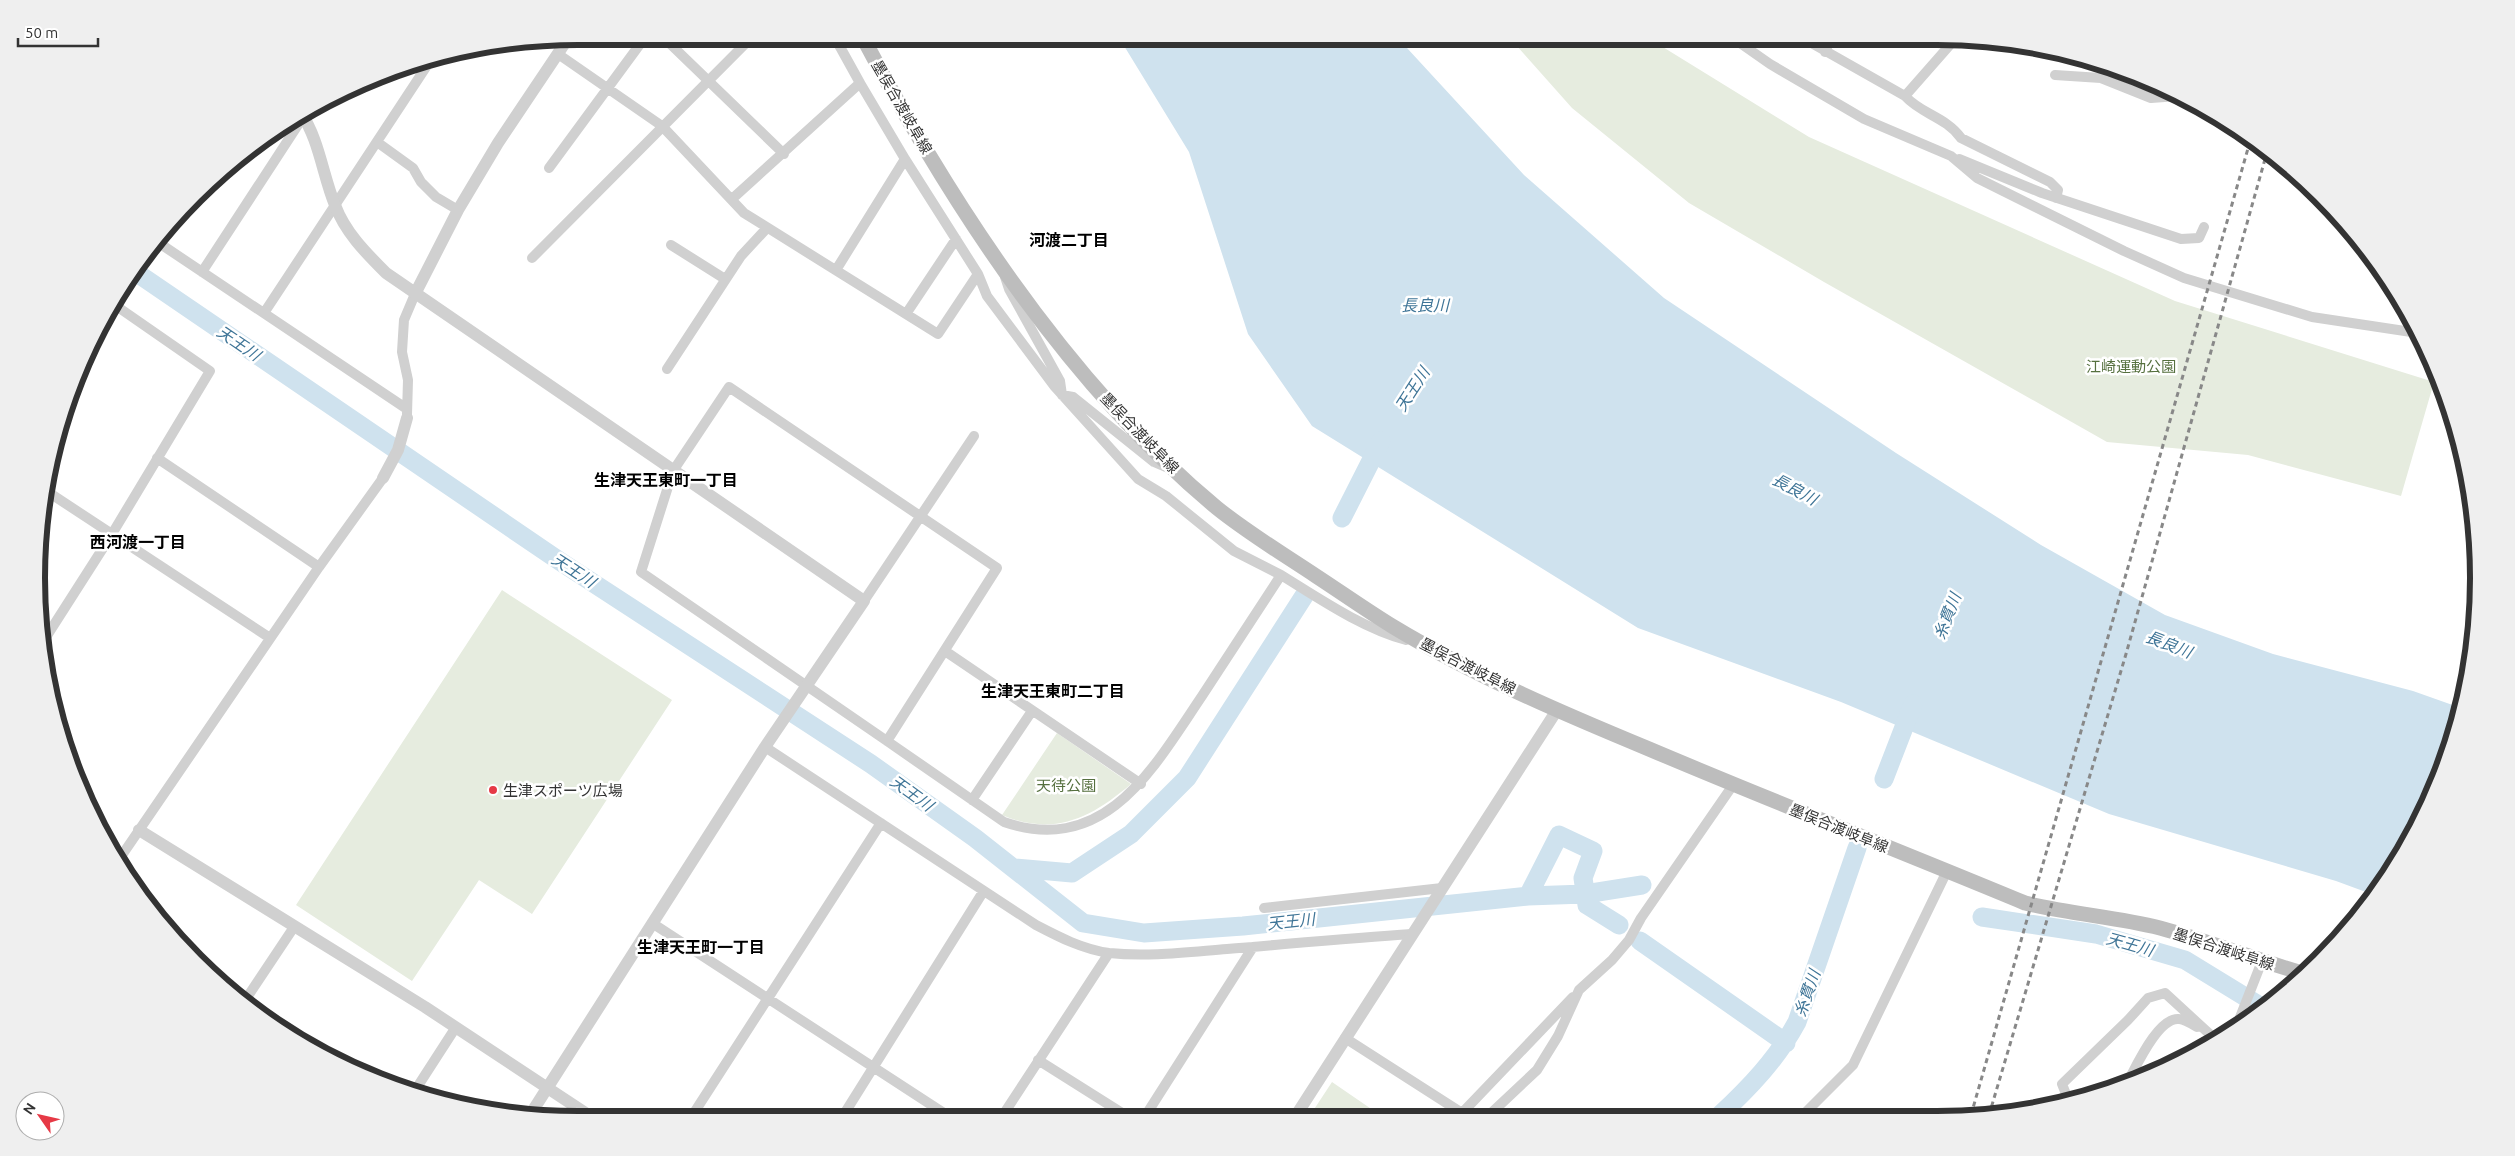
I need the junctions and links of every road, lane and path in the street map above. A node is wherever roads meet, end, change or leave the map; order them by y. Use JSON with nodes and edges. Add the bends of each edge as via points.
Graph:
{"nodes":[{"id":1,"x":564,"y":45,"type":"edge"},
{"id":2,"x":639,"y":45,"type":"edge"},
{"id":3,"x":671,"y":45,"type":"edge"},
{"id":4,"x":744,"y":45,"type":"edge"},
{"id":5,"x":839,"y":45,"type":"edge"},
{"id":6,"x":867,"y":45,"type":"edge"},
{"id":7,"x":1743,"y":45,"type":"edge"},
{"id":8,"x":1814,"y":45,"type":"edge"},
{"id":9,"x":1828,"y":45,"type":"edge"},
{"id":10,"x":1950,"y":45,"type":"edge"},
{"id":11,"x":1825,"y":52,"type":"junction"},
{"id":12,"x":558,"y":54,"type":"junction"},
{"id":13,"x":426,"y":67,"type":"edge"},
{"id":14,"x":2103,"y":71,"type":"edge"},
{"id":15,"x":2055,"y":74,"type":"dead end"},
{"id":16,"x":2101,"y":78,"type":"junction"},
{"id":17,"x":708,"y":81,"type":"junction"},
{"id":18,"x":860,"y":83,"type":"junction"},
{"id":19,"x":608,"y":88,"type":"junction"},
{"id":20,"x":1905,"y":96,"type":"junction"},
{"id":21,"x":2166,"y":97,"type":"edge"},
{"id":22,"x":306,"y":119,"type":"edge"},
{"id":23,"x":296,"y":126,"type":"edge"},
{"id":24,"x":662,"y":126,"type":"junction"},
{"id":25,"x":377,"y":142,"type":"junction"},
{"id":26,"x":784,"y":154,"type":"junction"},
{"id":27,"x":1951,"y":156,"type":"junction"},
{"id":28,"x":905,"y":159,"type":"junction"},
{"id":29,"x":549,"y":168,"type":"dead end"},
{"id":30,"x":732,"y":198,"type":"junction"},
{"id":31,"x":2056,"y":198,"type":"junction"},
{"id":32,"x":335,"y":205,"type":"junction"},
{"id":33,"x":458,"y":210,"type":"junction"},
{"id":34,"x":2204,"y":226,"type":"dead end"},
{"id":35,"x":766,"y":228,"type":"junction"},
{"id":36,"x":956,"y":239,"type":"junction"},
{"id":37,"x":162,"y":245,"type":"edge"},
{"id":38,"x":671,"y":245,"type":"dead end"},
{"id":39,"x":532,"y":258,"type":"dead end"},
{"id":40,"x":1002,"y":266,"type":"junction"},
{"id":41,"x":836,"y":270,"type":"junction"},
{"id":42,"x":202,"y":272,"type":"junction"},
{"id":43,"x":978,"y":274,"type":"junction"},
{"id":44,"x":725,"y":279,"type":"junction"},
{"id":45,"x":415,"y":294,"type":"junction"},
{"id":46,"x":118,"y":307,"type":"edge"},
{"id":47,"x":264,"y":312,"type":"junction"},
{"id":48,"x":906,"y":314,"type":"junction"},
{"id":49,"x":2410,"y":333,"type":"edge"},
{"id":50,"x":667,"y":369,"type":"dead end"},
{"id":51,"x":1062,"y":395,"type":"junction"},
{"id":52,"x":407,"y":413,"type":"junction"},
{"id":53,"x":974,"y":436,"type":"dead end"},
{"id":54,"x":157,"y":458,"type":"junction"},
{"id":55,"x":673,"y":471,"type":"junction"},
{"id":56,"x":1177,"y":472,"type":"junction"},
{"id":57,"x":383,"y":478,"type":"joint"},
{"id":58,"x":52,"y":495,"type":"edge"},
{"id":59,"x":921,"y":517,"type":"junction"},
{"id":60,"x":112,"y":534,"type":"junction"},
{"id":61,"x":319,"y":567,"type":"junction"},
{"id":62,"x":1281,"y":575,"type":"junction"},
{"id":63,"x":864,"y":600,"type":"junction"},
{"id":64,"x":48,"y":634,"type":"edge"},
{"id":65,"x":270,"y":638,"type":"junction"},
{"id":66,"x":1427,"y":645,"type":"junction"},
{"id":67,"x":945,"y":651,"type":"junction"},
{"id":68,"x":804,"y":688,"type":"junction"},
{"id":69,"x":1557,"y":710,"type":"junction"},
{"id":70,"x":1032,"y":711,"type":"junction"},
{"id":71,"x":887,"y":741,"type":"junction"},
{"id":72,"x":767,"y":744,"type":"junction"},
{"id":73,"x":1141,"y":784,"type":"junction"},
{"id":74,"x":1733,"y":785,"type":"junction"},
{"id":75,"x":972,"y":800,"type":"junction"},
{"id":76,"x":881,"y":823,"type":"junction"},
{"id":77,"x":139,"y":830,"type":"junction"},
{"id":78,"x":123,"y":854,"type":"edge"},
{"id":79,"x":1947,"y":871,"type":"junction"},
{"id":80,"x":983,"y":892,"type":"junction"},
{"id":81,"x":1439,"y":893,"type":"junction"},
{"id":82,"x":1264,"y":908,"type":"dead end"},
{"id":83,"x":652,"y":923,"type":"junction"},
{"id":84,"x":294,"y":926,"type":"junction"},
{"id":85,"x":1414,"y":931,"type":"junction"},
{"id":86,"x":1253,"y":947,"type":"junction"},
{"id":87,"x":1109,"y":952,"type":"junction"},
{"id":88,"x":2260,"y":964,"type":"junction"},
{"id":89,"x":2296,"y":972,"type":"edge"},
{"id":90,"x":1579,"y":990,"type":"junction"},
{"id":91,"x":248,"y":996,"type":"edge"},
{"id":92,"x":767,"y":997,"type":"junction"},
{"id":93,"x":2240,"y":1016,"type":"edge"},
{"id":94,"x":456,"y":1027,"type":"junction"},
{"id":95,"x":2204,"y":1030,"type":"junction"},
{"id":96,"x":2211,"y":1035,"type":"edge"},
{"id":97,"x":1345,"y":1038,"type":"junction"},
{"id":98,"x":1038,"y":1060,"type":"junction"},
{"id":99,"x":874,"y":1067,"type":"junction"},
{"id":100,"x":2133,"y":1073,"type":"edge"},
{"id":101,"x":418,"y":1086,"type":"edge"},
{"id":102,"x":548,"y":1088,"type":"junction"},
{"id":103,"x":2066,"y":1095,"type":"edge"},
{"id":104,"x":534,"y":1109,"type":"edge"},
{"id":105,"x":582,"y":1111,"type":"edge"},
{"id":106,"x":695,"y":1111,"type":"edge"},
{"id":107,"x":846,"y":1111,"type":"edge"},
{"id":108,"x":942,"y":1111,"type":"edge"},
{"id":109,"x":1005,"y":1111,"type":"edge"},
{"id":110,"x":1119,"y":1111,"type":"edge"},
{"id":111,"x":1148,"y":1111,"type":"edge"},
{"id":112,"x":1299,"y":1111,"type":"edge"},
{"id":113,"x":1459,"y":1111,"type":"edge"},
{"id":114,"x":1464,"y":1111,"type":"edge"},
{"id":115,"x":1493,"y":1111,"type":"edge"},
{"id":116,"x":1807,"y":1111,"type":"edge"}],
"edges":[{"from":1,"to":12,"type":"street"},
{"from":2,"to":19,"type":"street"},
{"from":3,"to":17,"type":"street"},
{"from":4,"to":17,"type":"street"},
{"from":5,"to":18,"type":"street"},
{"from":6,"to":40,"type":"main road","name":"墨俣合渡岐阜線","via":[[921,143]]},
{"from":7,"to":27,"type":"street","via":[[1864,119]]},
{"from":8,"to":11,"type":"street"},
{"from":9,"to":11,"type":"street"},
{"from":10,"to":20,"type":"street"},
{"from":11,"to":20,"type":"street"},
{"from":12,"to":19,"type":"street"},
{"from":12,"to":33,"type":"street"},
{"from":13,"to":25,"type":"street"},
{"from":14,"to":16,"type":"street"},
{"from":15,"to":16,"type":"street"},
{"from":16,"to":21,"type":"street","via":[[2151,98]]},
{"from":17,"to":24,"type":"street"},
{"from":17,"to":26,"type":"street"},
{"from":18,"to":26,"type":"street"},
{"from":18,"to":28,"type":"street"},
{"from":19,"to":24,"type":"street"},
{"from":19,"to":29,"type":"street"},
{"from":20,"to":31,"type":"street","via":[[1953,126],[1961,138],[2050,182],[2058,190]]},
{"from":22,"to":32,"type":"street"},
{"from":23,"to":42,"type":"street"},
{"from":24,"to":30,"type":"street"},
{"from":24,"to":39,"type":"street"},
{"from":25,"to":32,"type":"street"},
{"from":25,"to":33,"type":"street","via":[[413,168],[436,197]]},
{"from":26,"to":30,"type":"street"},
{"from":27,"to":31,"type":"street"},
{"from":27,"to":49,"type":"street","via":[[1977,178],[2184,278],[2312,317]]},
{"from":28,"to":36,"type":"street"},
{"from":28,"to":41,"type":"street"},
{"from":30,"to":35,"type":"street","via":[[744,213]]},
{"from":31,"to":34,"type":"street","via":[[2181,239],[2199,238]]},
{"from":32,"to":45,"type":"street","via":[[365,252]]},
{"from":32,"to":47,"type":"street"},
{"from":33,"to":45,"type":"street"},
{"from":35,"to":41,"type":"street"},
{"from":35,"to":44,"type":"street"},
{"from":36,"to":43,"type":"street"},
{"from":36,"to":48,"type":"street"},
{"from":37,"to":42,"type":"street"},
{"from":38,"to":44,"type":"street"},
{"from":40,"to":51,"type":"street","via":[[1009,289],[1060,382]]},
{"from":40,"to":56,"type":"main road","name":"墨俣合渡岐阜線","via":[[1088,380]]},
{"from":41,"to":48,"type":"street"},
{"from":42,"to":47,"type":"street"},
{"from":43,"to":48,"type":"street","via":[[938,334]]},
{"from":43,"to":51,"type":"street","via":[[987,296]]},
{"from":44,"to":50,"type":"street"},
{"from":45,"to":52,"type":"street","via":[[404,320],[402,344],[408,380]]},
{"from":45,"to":55,"type":"street"},
{"from":46,"to":54,"type":"street","via":[[210,371]]},
{"from":47,"to":52,"type":"street"},
{"from":51,"to":56,"type":"street","via":[[1073,397],[1154,462]]},
{"from":51,"to":62,"type":"street","via":[[1138,479],[1166,496],[1234,551]]},
{"from":52,"to":57,"type":"street","via":[[398,450]]},
{"from":53,"to":59,"type":"street"},
{"from":54,"to":60,"type":"street"},
{"from":54,"to":61,"type":"street"},
{"from":55,"to":59,"type":"street","via":[[729,387]]},
{"from":55,"to":63,"type":"street"},
{"from":55,"to":68,"type":"street","via":[[641,572]]},
{"from":56,"to":66,"type":"main road","name":"墨俣合渡岐阜線","via":[[1220,510],[1280,552]]},
{"from":57,"to":61,"type":"street"},
{"from":58,"to":60,"type":"street"},
{"from":59,"to":63,"type":"street"},
{"from":59,"to":67,"type":"street","via":[[997,568]]},
{"from":60,"to":64,"type":"street"},
{"from":60,"to":65,"type":"street"},
{"from":61,"to":65,"type":"street"},
{"from":62,"to":66,"type":"street","via":[[1368,624],[1394,636]]},
{"from":62,"to":73,"type":"street"},
{"from":63,"to":68,"type":"street"},
{"from":65,"to":77,"type":"street"},
{"from":66,"to":69,"type":"main road","name":"墨俣合渡岐阜線"},
{"from":67,"to":70,"type":"street"},
{"from":67,"to":71,"type":"street"},
{"from":68,"to":71,"type":"street"},
{"from":68,"to":72,"type":"street"},
{"from":69,"to":74,"type":"main road","name":"墨俣合渡岐阜線"},
{"from":69,"to":81,"type":"street"},
{"from":70,"to":73,"type":"street"},
{"from":70,"to":75,"type":"street"},
{"from":71,"to":75,"type":"street"},
{"from":72,"to":76,"type":"street"},
{"from":72,"to":83,"type":"street"},
{"from":73,"to":75,"type":"street","via":[[1119,803],[1088,821],[1057,829],[1019,827]]},
{"from":74,"to":79,"type":"main road","name":"墨俣合渡岐阜線"},
{"from":74,"to":90,"type":"street","via":[[1629,940]]},
{"from":76,"to":80,"type":"street"},
{"from":76,"to":92,"type":"street"},
{"from":77,"to":78,"type":"street"},
{"from":77,"to":84,"type":"street"},
{"from":79,"to":88,"type":"main road","name":"墨俣合渡岐阜線","via":[[2025,903],[2162,929]]},
{"from":79,"to":116,"type":"street","via":[[1853,1065]]},
{"from":80,"to":87,"type":"street","via":[[1066,941]]},
{"from":80,"to":99,"type":"street"},
{"from":81,"to":82,"type":"street"},
{"from":81,"to":85,"type":"street"},
{"from":83,"to":92,"type":"street"},
{"from":83,"to":102,"type":"street"},
{"from":84,"to":91,"type":"street"},
{"from":84,"to":94,"type":"street"},
{"from":85,"to":86,"type":"street"},
{"from":85,"to":97,"type":"street"},
{"from":86,"to":87,"type":"street","via":[[1185,953]]},
{"from":86,"to":111,"type":"street"},
{"from":87,"to":98,"type":"street"},
{"from":88,"to":89,"type":"main road","name":"墨俣合渡岐阜線"},
{"from":88,"to":93,"type":"street"},
{"from":90,"to":114,"type":"street"},
{"from":90,"to":115,"type":"street","via":[[1558,1036],[1537,1070]]},
{"from":92,"to":99,"type":"street"},
{"from":92,"to":106,"type":"street"},
{"from":94,"to":101,"type":"street"},
{"from":94,"to":102,"type":"street"},
{"from":95,"to":96,"type":"street"},
{"from":95,"to":100,"type":"street","via":[[2179,1019],[2168,1021],[2157,1032]]},
{"from":95,"to":103,"type":"street","via":[[2165,993],[2148,998],[2062,1084]]},
{"from":97,"to":112,"type":"street"},
{"from":97,"to":113,"type":"street"},
{"from":98,"to":109,"type":"street"},
{"from":98,"to":110,"type":"street"},
{"from":99,"to":107,"type":"street"},
{"from":99,"to":108,"type":"street"},
{"from":102,"to":104,"type":"street"},
{"from":102,"to":105,"type":"street"}]}
